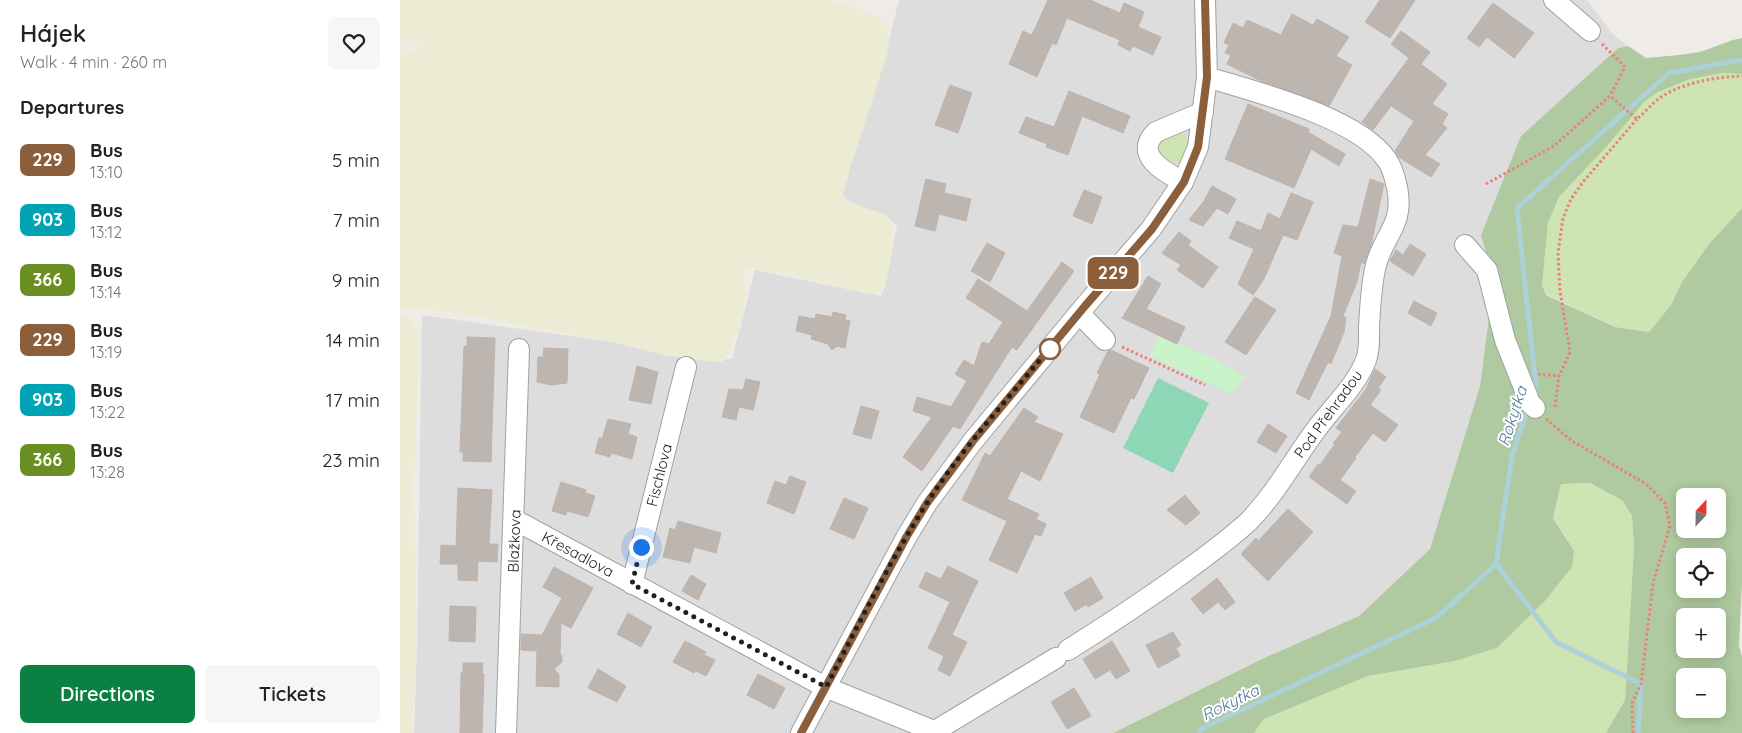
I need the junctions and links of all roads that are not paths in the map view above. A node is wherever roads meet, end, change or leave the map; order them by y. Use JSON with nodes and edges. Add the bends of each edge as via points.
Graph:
{"nodes":[{"id":1,"x":1205,"y":0,"type":"edge"},
{"id":2,"x":1554,"y":0,"type":"edge"},
{"id":3,"x":1590,"y":31,"type":"road end"},
{"id":4,"x":1207,"y":77,"type":"junction"},
{"id":5,"x":1202,"y":112,"type":"junction"},
{"id":6,"x":1184,"y":182,"type":"junction"},
{"id":7,"x":1465,"y":246,"type":"dead end"},
{"id":8,"x":1079,"y":313,"type":"junction"},
{"id":9,"x":1105,"y":340,"type":"road end"},
{"id":10,"x":519,"y":348,"type":"dead end"},
{"id":11,"x":686,"y":367,"type":"dead end"},
{"id":12,"x":1534,"y":408,"type":"dead end"},
{"id":13,"x":515,"y":520,"type":"junction"},
{"id":14,"x":632,"y":584,"type":"junction"},
{"id":15,"x":826,"y":687,"type":"junction"},
{"id":16,"x":937,"y":732,"type":"edge"},
{"id":17,"x":506,"y":733,"type":"edge"},
{"id":18,"x":801,"y":733,"type":"edge"}],
"edges":[{"from":1,"to":4,"type":"street"},
{"from":2,"to":3,"type":"street"},
{"from":4,"to":5,"type":"street"},
{"from":4,"to":16,"type":"street","name":"Pod Přehradou","via":[[1324,116],[1372,144],[1387,160],[1396,180],[1399,212],[1375,268],[1370,347],[1366,361],[1350,388],[1249,521],[1209,555],[1062,654]]},
{"from":5,"to":6,"type":"street","via":[[1198,147]]},
{"from":5,"to":6,"type":"street","via":[[1150,137],[1148,145],[1152,161],[1160,170]]},
{"from":6,"to":8,"type":"street","via":[[1152,229]]},
{"from":7,"to":12,"type":"street","via":[[1487,270],[1505,340]]},
{"from":8,"to":9,"type":"street"},
{"from":8,"to":15,"type":"street","via":[[973,441],[927,503]]},
{"from":10,"to":13,"type":"street","name":"Blažkova"},
{"from":11,"to":14,"type":"street","name":"Fischlova"},
{"from":13,"to":14,"type":"street","name":"Křesadlova"},
{"from":13,"to":17,"type":"street","name":"Blažkova"},
{"from":14,"to":15,"type":"street","name":"Křesadlova"},
{"from":15,"to":16,"type":"street","name":"Křesadlova"},
{"from":15,"to":18,"type":"street"}]}
